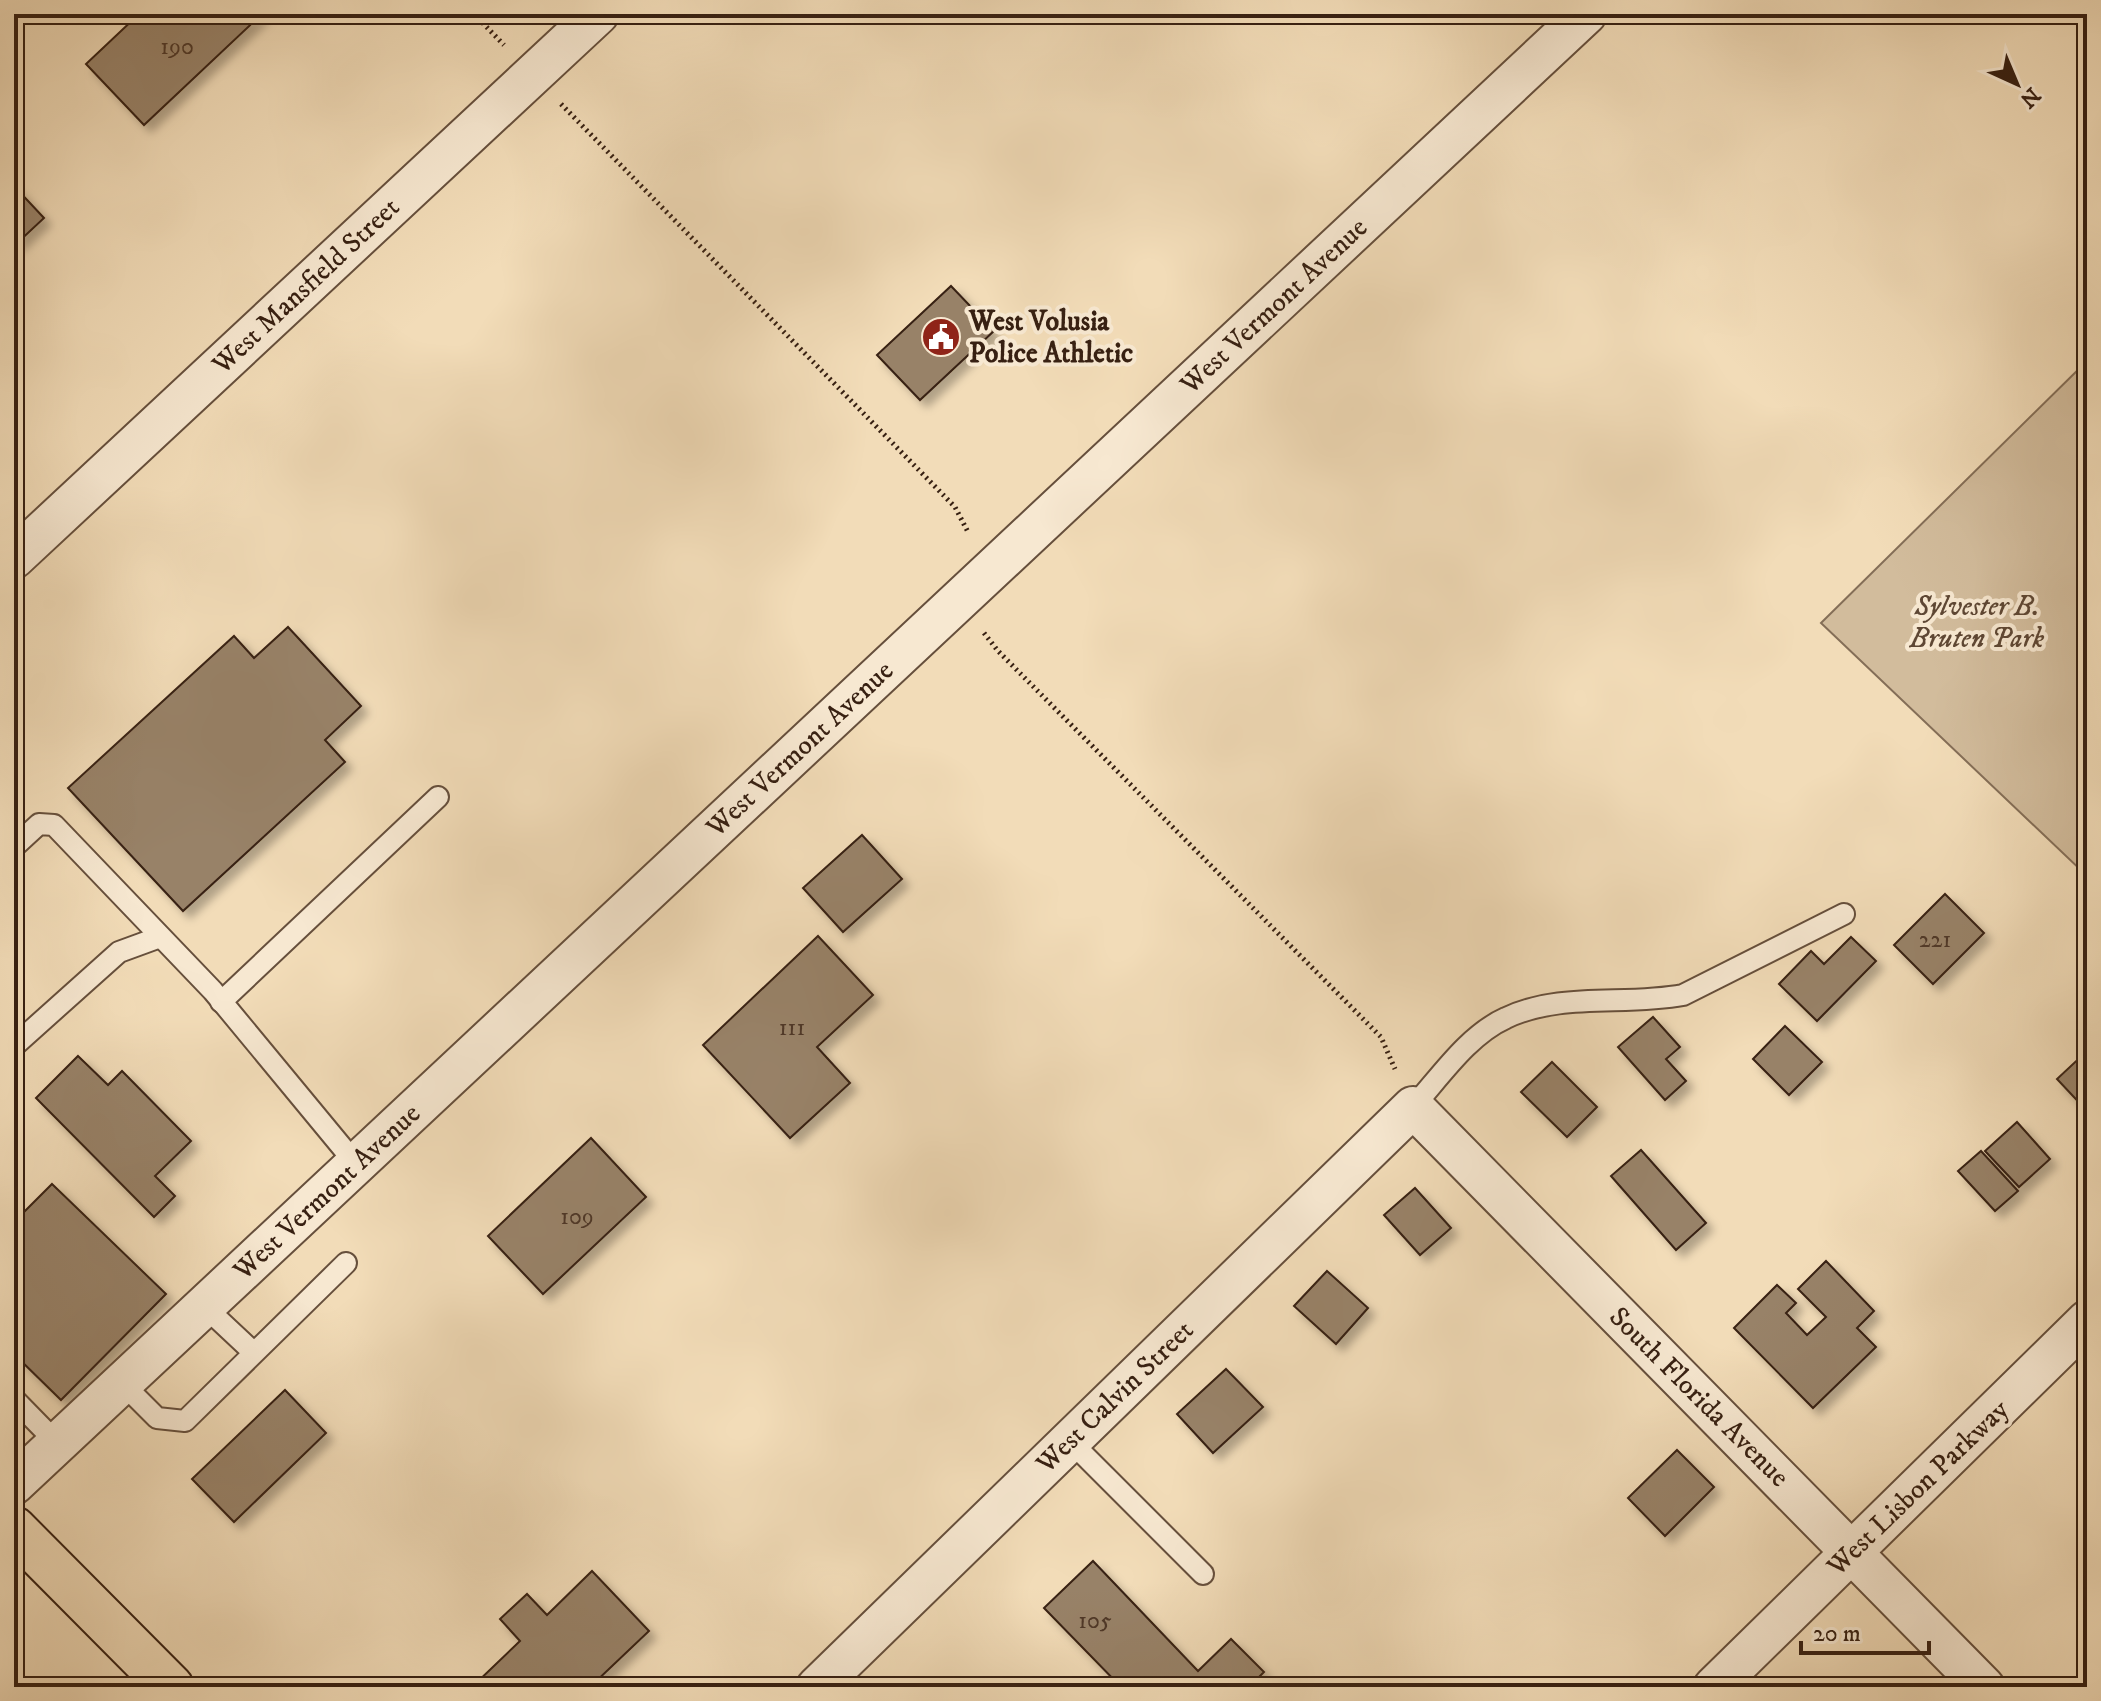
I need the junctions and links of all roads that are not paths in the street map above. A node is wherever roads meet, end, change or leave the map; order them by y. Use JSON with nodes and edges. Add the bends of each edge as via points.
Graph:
{"nodes":[{"id":1,"x":598,"y":14,"type":"edge"},
{"id":2,"x":1586,"y":14,"type":"edge"},
{"id":3,"x":14,"y":558,"type":"edge"},
{"id":4,"x":438,"y":797,"type":"dead end"},
{"id":5,"x":14,"y":847,"type":"edge"},
{"id":6,"x":1844,"y":914,"type":"dead end"},
{"id":7,"x":160,"y":937,"type":"junction"},
{"id":8,"x":221,"y":1002,"type":"junction"},
{"id":9,"x":14,"y":1046,"type":"edge"},
{"id":10,"x":1413,"y":1107,"type":"junction"},
{"id":11,"x":356,"y":1164,"type":"junction"},
{"id":12,"x":346,"y":1263,"type":"dead end"},
{"id":13,"x":204,"y":1306,"type":"junction"},
{"id":14,"x":2087,"y":1321,"type":"edge"},
{"id":15,"x":252,"y":1351,"type":"junction"},
{"id":16,"x":122,"y":1383,"type":"junction"},
{"id":17,"x":14,"y":1399,"type":"edge"},
{"id":18,"x":1070,"y":1441,"type":"junction"},
{"id":19,"x":57,"y":1443,"type":"junction"},
{"id":20,"x":14,"y":1484,"type":"edge"},
{"id":21,"x":14,"y":1529,"type":"edge"},
{"id":22,"x":1852,"y":1552,"type":"junction"},
{"id":23,"x":1203,"y":1574,"type":"dead end"},
{"id":24,"x":171,"y":1687,"type":"edge"},
{"id":25,"x":817,"y":1687,"type":"edge"},
{"id":26,"x":1714,"y":1687,"type":"edge"},
{"id":27,"x":1984,"y":1687,"type":"edge"}],
"edges":[{"from":1,"to":3,"type":"street","name":"West Mansfield Street"},
{"from":2,"to":11,"type":"street","name":"West Vermont Avenue"},
{"from":4,"to":8,"type":"lane"},
{"from":5,"to":7,"type":"lane","via":[[39,824],[54,825]]},
{"from":6,"to":10,"type":"lane","via":[[1683,995],[1562,1003],[1504,1018],[1465,1048]]},
{"from":7,"to":8,"type":"lane"},
{"from":7,"to":9,"type":"lane","via":[[119,952]]},
{"from":8,"to":11,"type":"lane"},
{"from":10,"to":18,"type":"street","name":"West Calvin Street"},
{"from":10,"to":22,"type":"street","name":"South Florida Avenue"},
{"from":11,"to":13,"type":"street","name":"West Vermont Avenue"},
{"from":12,"to":15,"type":"lane"},
{"from":13,"to":15,"type":"lane"},
{"from":13,"to":16,"type":"street","name":"West Vermont Avenue"},
{"from":14,"to":22,"type":"street","name":"West Lisbon Parkway"},
{"from":15,"to":16,"type":"lane","via":[[185,1421],[157,1418]]},
{"from":16,"to":19,"type":"street","name":"West Vermont Avenue"},
{"from":17,"to":19,"type":"lane"},
{"from":18,"to":23,"type":"lane"},
{"from":18,"to":25,"type":"street","name":"West Calvin Street"},
{"from":19,"to":20,"type":"street","name":"West Vermont Avenue"},
{"from":21,"to":24,"type":"main road"},
{"from":22,"to":26,"type":"street","name":"West Lisbon Parkway"},
{"from":22,"to":27,"type":"street","name":"South Florida Avenue"}]}
